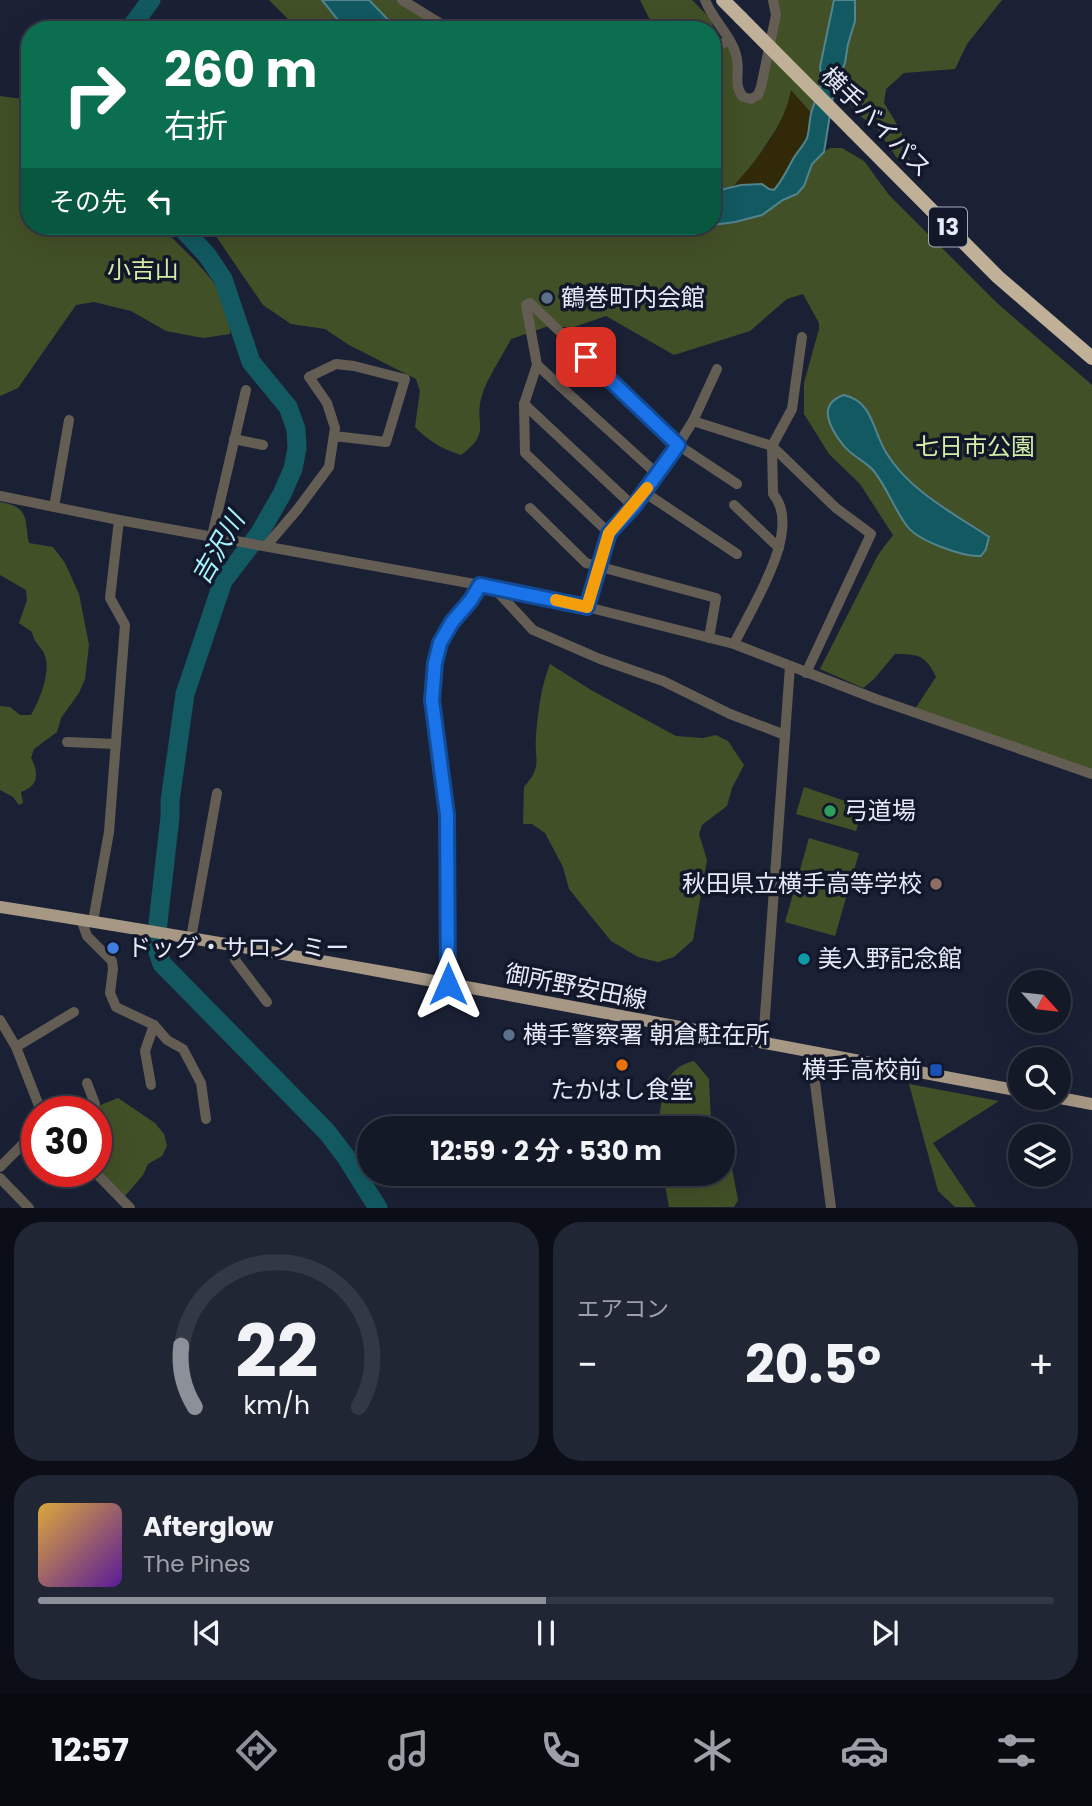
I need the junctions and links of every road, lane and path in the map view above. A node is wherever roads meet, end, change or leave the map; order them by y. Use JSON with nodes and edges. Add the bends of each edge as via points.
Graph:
{"nodes":[{"id":1,"x":402,"y":0,"type":"edge"},
{"id":2,"x":705,"y":0,"type":"edge"},
{"id":3,"x":723,"y":0,"type":"edge"},
{"id":4,"x":773,"y":0,"type":"edge"},
{"id":5,"x":436,"y":21,"type":"edge"},
{"id":6,"x":718,"y":21,"type":"edge"},
{"id":7,"x":721,"y":27,"type":"edge"},
{"id":8,"x":729,"y":40,"type":"junction"},
{"id":9,"x":721,"y":44,"type":"edge"},
{"id":10,"x":802,"y":337,"type":"dead end"},
{"id":11,"x":1092,"y":358,"type":"edge"},
{"id":12,"x":537,"y":365,"type":"junction"},
{"id":13,"x":717,"y":369,"type":"dead end"},
{"id":14,"x":246,"y":390,"type":"dead end"},
{"id":15,"x":524,"y":404,"type":"junction"},
{"id":16,"x":69,"y":421,"type":"dead end"},
{"id":17,"x":692,"y":421,"type":"junction"},
{"id":18,"x":334,"y":436,"type":"junction"},
{"id":19,"x":234,"y":439,"type":"junction"},
{"id":20,"x":263,"y":445,"type":"dead end"},
{"id":21,"x":678,"y":445,"type":"junction"},
{"id":22,"x":772,"y":446,"type":"junction"},
{"id":23,"x":657,"y":474,"type":"junction"},
{"id":24,"x":737,"y":484,"type":"dead end"},
{"id":25,"x":644,"y":492,"type":"junction"},
{"id":26,"x":0,"y":496,"type":"edge"},
{"id":27,"x":734,"y":505,"type":"dead end"},
{"id":28,"x":634,"y":506,"type":"junction"},
{"id":29,"x":54,"y":507,"type":"junction"},
{"id":30,"x":530,"y":508,"type":"dead end"},
{"id":31,"x":119,"y":520,"type":"junction"},
{"id":32,"x":609,"y":533,"type":"junction"},
{"id":33,"x":212,"y":536,"type":"junction"},
{"id":34,"x":267,"y":545,"type":"junction"},
{"id":35,"x":779,"y":548,"type":"junction"},
{"id":36,"x":737,"y":554,"type":"dead end"},
{"id":37,"x":599,"y":567,"type":"junction"},
{"id":38,"x":480,"y":585,"type":"junction"},
{"id":39,"x":494,"y":587,"type":"junction"},
{"id":40,"x":587,"y":607,"type":"junction"},
{"id":41,"x":709,"y":638,"type":"junction"},
{"id":42,"x":734,"y":645,"type":"junction"},
{"id":43,"x":790,"y":666,"type":"junction"},
{"id":44,"x":806,"y":673,"type":"junction"},
{"id":45,"x":785,"y":735,"type":"junction"},
{"id":46,"x":67,"y":742,"type":"dead end"},
{"id":47,"x":116,"y":744,"type":"junction"},
{"id":48,"x":1092,"y":774,"type":"edge"},
{"id":49,"x":216,"y":793,"type":"dead end"},
{"id":50,"x":0,"y":907,"type":"edge"},
{"id":51,"x":87,"y":920,"type":"junction"},
{"id":52,"x":191,"y":938,"type":"junction"},
{"id":53,"x":237,"y":946,"type":"junction"},
{"id":54,"x":448,"y":984,"type":"junction"},
{"id":55,"x":267,"y":1002,"type":"dead end"},
{"id":56,"x":75,"y":1012,"type":"dead end"},
{"id":57,"x":0,"y":1020,"type":"edge"},
{"id":58,"x":154,"y":1025,"type":"junction"},
{"id":59,"x":764,"y":1043,"type":"junction"},
{"id":60,"x":16,"y":1047,"type":"junction"},
{"id":61,"x":811,"y":1052,"type":"junction"},
{"id":62,"x":87,"y":1083,"type":"dead end"},
{"id":63,"x":151,"y":1085,"type":"dead end"},
{"id":64,"x":1008,"y":1089,"type":"edge"},
{"id":65,"x":35,"y":1096,"type":"edge"},
{"id":66,"x":92,"y":1096,"type":"edge"},
{"id":67,"x":1071,"y":1100,"type":"edge"},
{"id":68,"x":1092,"y":1104,"type":"edge"},
{"id":69,"x":206,"y":1119,"type":"dead end"},
{"id":70,"x":21,"y":1146,"type":"edge"},
{"id":71,"x":0,"y":1167,"type":"edge"},
{"id":72,"x":0,"y":1178,"type":"edge"},
{"id":73,"x":110,"y":1187,"type":"edge"},
{"id":74,"x":29,"y":1208,"type":"edge"},
{"id":75,"x":130,"y":1208,"type":"edge"},
{"id":76,"x":831,"y":1208,"type":"edge"}],
"edges":[{"from":1,"to":5,"type":"street"},
{"from":2,"to":6,"type":"street"},
{"from":3,"to":11,"type":"highway","name":"横手バイパス","number":"13","bridge":true,"via":[[998,277]]},
{"from":4,"to":8,"type":"street","via":[[776,15],[761,87],[751,99],[737,90],[737,58]]},
{"from":7,"to":8,"type":"street"},
{"from":8,"to":9,"type":"street"},
{"from":10,"to":22,"type":"street","via":[[792,409]]},
{"from":12,"to":15,"type":"street"},
{"from":12,"to":21,"type":"street","via":[[526,305],[530,303]]},
{"from":12,"to":23,"type":"street"},
{"from":13,"to":17,"type":"street"},
{"from":14,"to":19,"type":"street"},
{"from":15,"to":28,"type":"street"},
{"from":15,"to":32,"type":"street","via":[[525,453]]},
{"from":16,"to":29,"type":"street"},
{"from":17,"to":21,"type":"street"},
{"from":17,"to":22,"type":"street"},
{"from":18,"to":18,"type":"street","via":[[327,403],[309,377],[336,364],[405,379],[386,442]]},
{"from":18,"to":34,"type":"street","via":[[329,467]]},
{"from":19,"to":20,"type":"street"},
{"from":19,"to":33,"type":"street"},
{"from":21,"to":23,"type":"street"},
{"from":21,"to":24,"type":"street"},
{"from":22,"to":35,"type":"street","via":[[773,494],[780,503]]},
{"from":22,"to":44,"type":"street","via":[[836,508],[871,534]]},
{"from":23,"to":25,"type":"street"},
{"from":25,"to":28,"type":"street"},
{"from":25,"to":36,"type":"street"},
{"from":26,"to":29,"type":"street"},
{"from":27,"to":35,"type":"street"},
{"from":28,"to":32,"type":"street"},
{"from":29,"to":31,"type":"street"},
{"from":30,"to":37,"type":"street","via":[[586,563]]},
{"from":31,"to":33,"type":"street"},
{"from":31,"to":47,"type":"street","via":[[110,598],[125,625]]},
{"from":32,"to":37,"type":"street"},
{"from":33,"to":34,"type":"street"},
{"from":34,"to":38,"type":"street"},
{"from":35,"to":42,"type":"street"},
{"from":37,"to":40,"type":"street"},
{"from":37,"to":41,"type":"street","via":[[716,598]]},
{"from":38,"to":39,"type":"street"},
{"from":38,"to":54,"type":"street","via":[[440,643],[432,700],[447,815]]},
{"from":39,"to":40,"type":"street"},
{"from":39,"to":45,"type":"street","via":[[533,630]]},
{"from":40,"to":41,"type":"street"},
{"from":41,"to":42,"type":"street"},
{"from":42,"to":43,"type":"street"},
{"from":43,"to":44,"type":"street"},
{"from":43,"to":45,"type":"street"},
{"from":44,"to":48,"type":"street"},
{"from":45,"to":59,"type":"street"},
{"from":46,"to":47,"type":"street"},
{"from":47,"to":51,"type":"street","via":[[109,832]]},
{"from":49,"to":52,"type":"street"},
{"from":50,"to":51,"type":"main road","name":"御所野安田線"},
{"from":51,"to":52,"type":"main road","name":"御所野安田線"},
{"from":51,"to":58,"type":"street","via":[[87,936],[111,961],[110,993],[116,1007]]},
{"from":52,"to":53,"type":"main road","name":"御所野安田線"},
{"from":53,"to":54,"type":"main road","name":"御所野安田線"},
{"from":53,"to":55,"type":"street","via":[[235,960]]},
{"from":54,"to":59,"type":"main road","name":"御所野安田線"},
{"from":56,"to":60,"type":"street"},
{"from":57,"to":60,"type":"street"},
{"from":58,"to":63,"type":"street","via":[[145,1051]]},
{"from":58,"to":69,"type":"street","via":[[183,1049],[201,1083]]},
{"from":59,"to":61,"type":"main road","name":"御所野安田線"},
{"from":60,"to":65,"type":"street"},
{"from":61,"to":64,"type":"main road","name":"御所野安田線"},
{"from":61,"to":76,"type":"street"},
{"from":62,"to":66,"type":"street"},
{"from":67,"to":68,"type":"main road"},
{"from":70,"to":71,"type":"street"},
{"from":72,"to":74,"type":"street"},
{"from":73,"to":75,"type":"street"}]}
